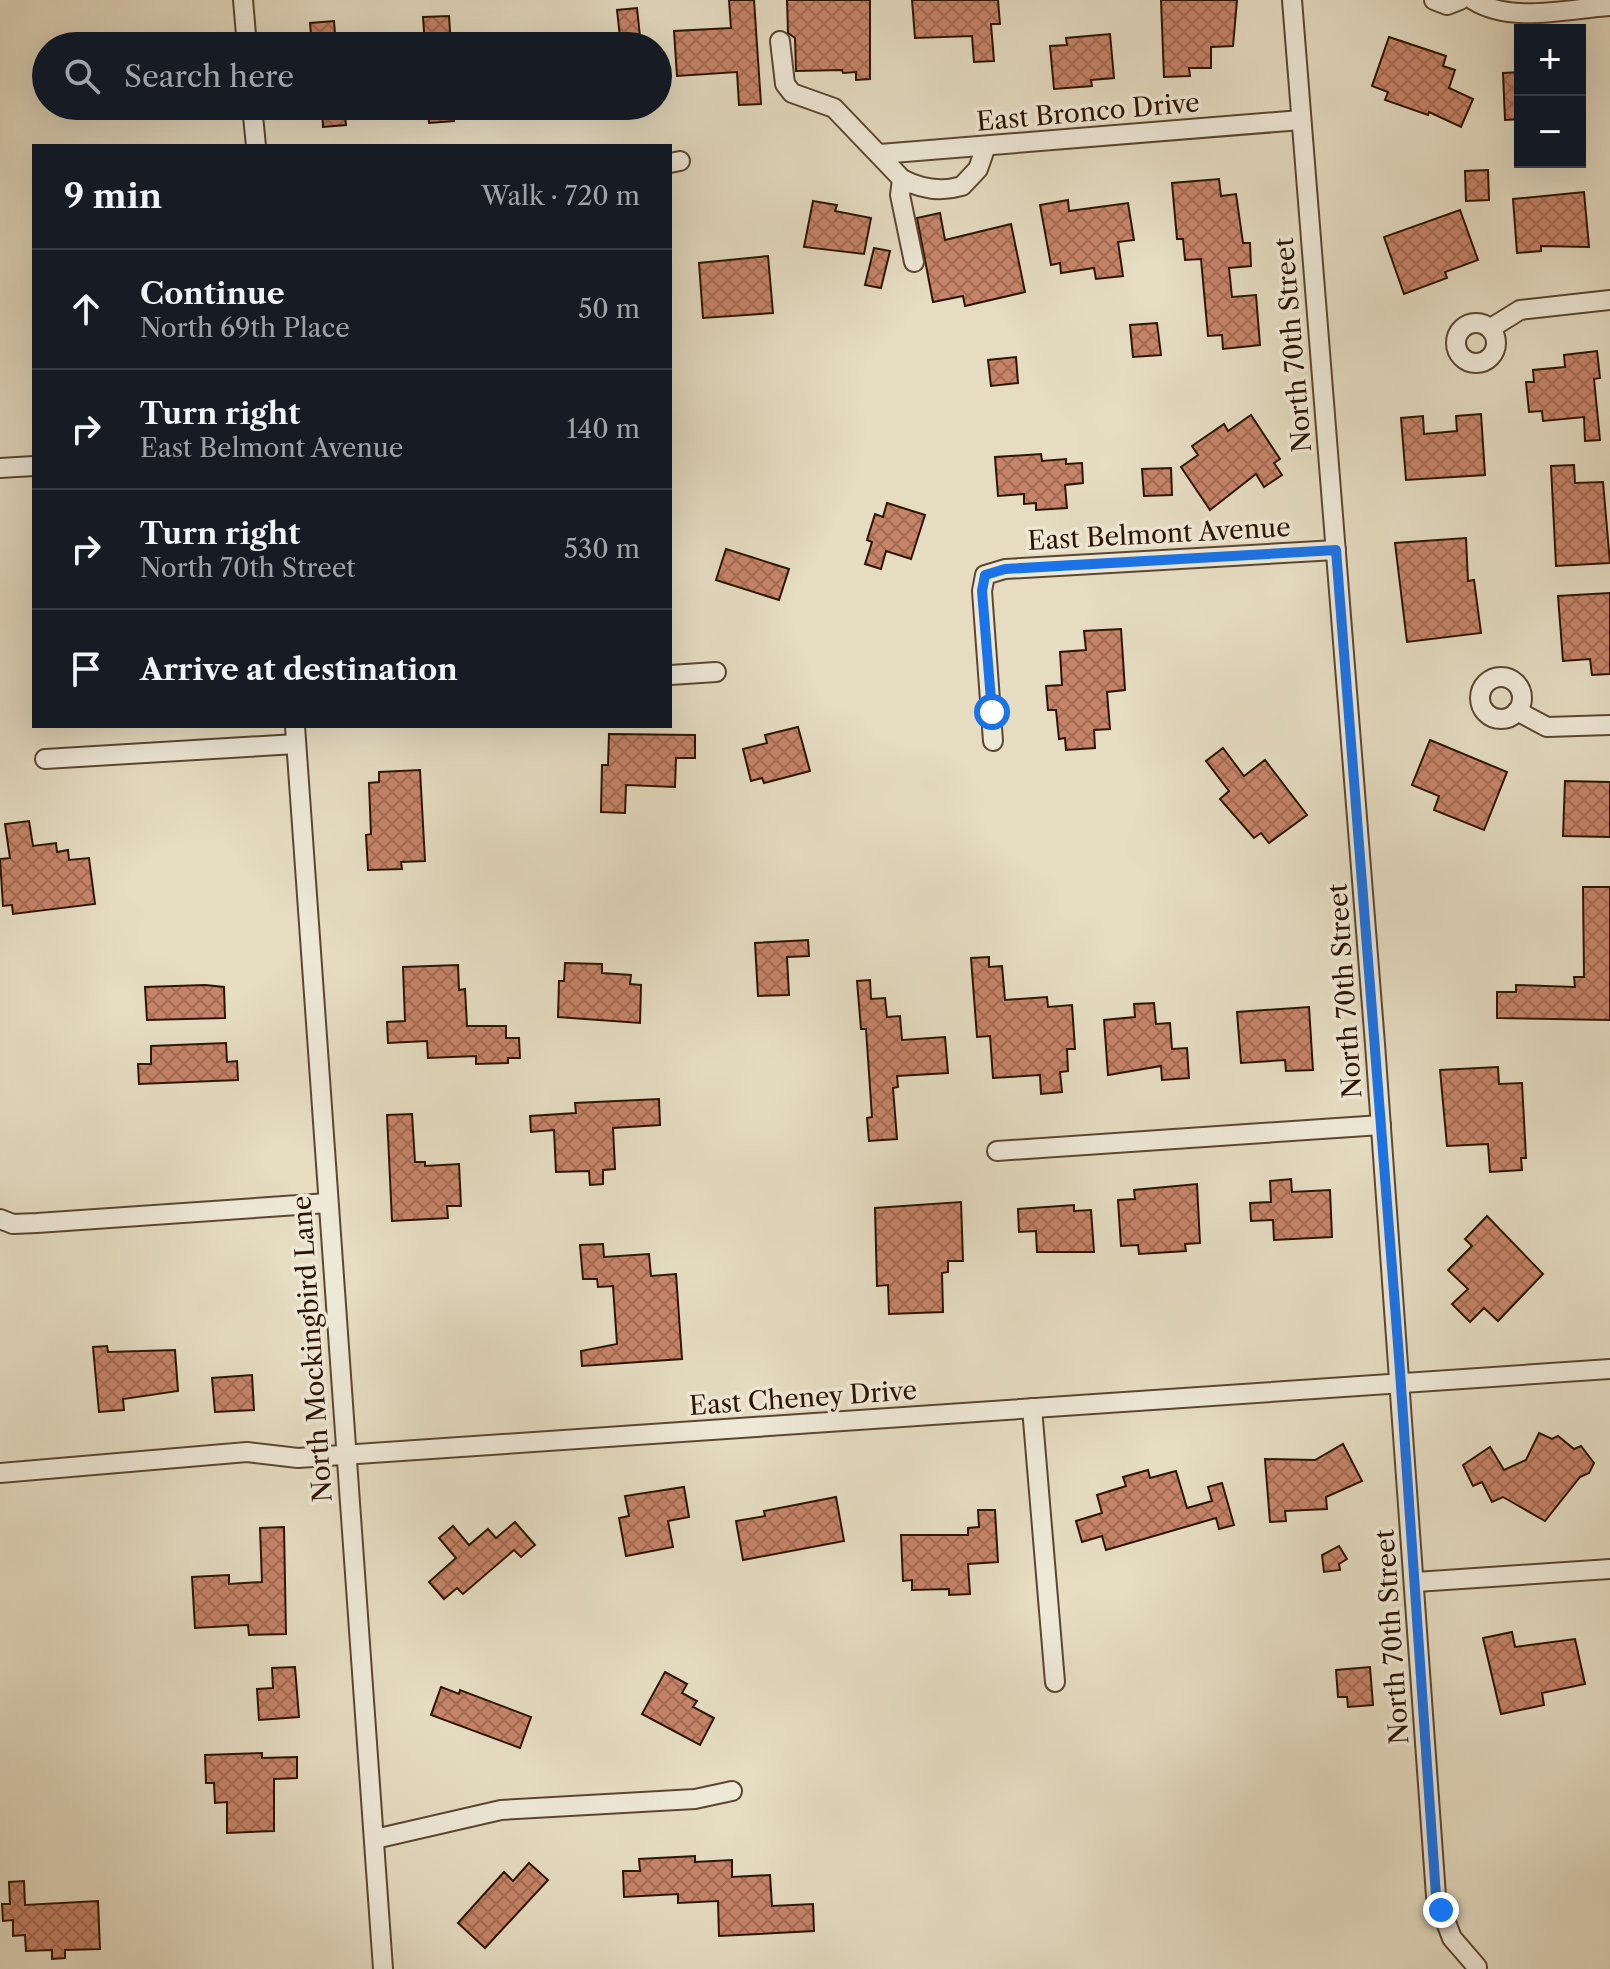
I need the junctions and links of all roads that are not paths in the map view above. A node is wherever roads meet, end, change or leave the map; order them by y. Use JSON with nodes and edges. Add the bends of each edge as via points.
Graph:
{"nodes":[{"id":1,"x":243,"y":0,"type":"edge"},
{"id":2,"x":1292,"y":0,"type":"edge"},
{"id":3,"x":1434,"y":0,"type":"edge"},
{"id":4,"x":1460,"y":0,"type":"edge"},
{"id":5,"x":1473,"y":0,"type":"edge"},
{"id":6,"x":1610,"y":6,"type":"edge"},
{"id":7,"x":246,"y":32,"type":"edge"},
{"id":8,"x":780,"y":41,"type":"dead end"},
{"id":9,"x":253,"y":120,"type":"edge"},
{"id":10,"x":1301,"y":120,"type":"junction"},
{"id":11,"x":256,"y":144,"type":"edge"},
{"id":12,"x":986,"y":146,"type":"junction"},
{"id":13,"x":880,"y":154,"type":"junction"},
{"id":14,"x":902,"y":179,"type":"junction"},
{"id":15,"x":914,"y":262,"type":"dead end"},
{"id":16,"x":1610,"y":300,"type":"edge"},
{"id":17,"x":1491,"y":328,"type":"dead end"},
{"id":18,"x":32,"y":466,"type":"edge"},
{"id":19,"x":0,"y":468,"type":"edge"},
{"id":20,"x":1336,"y":550,"type":"junction"},
{"id":21,"x":716,"y":672,"type":"dead end"},
{"id":22,"x":672,"y":675,"type":"edge"},
{"id":23,"x":1517,"y":711,"type":"dead end"},
{"id":24,"x":1610,"y":725,"type":"edge"},
{"id":25,"x":296,"y":735,"type":"edge"},
{"id":26,"x":993,"y":741,"type":"dead end"},
{"id":27,"x":45,"y":759,"type":"dead end"},
{"id":28,"x":1381,"y":1125,"type":"junction"},
{"id":29,"x":997,"y":1151,"type":"dead end"},
{"id":30,"x":328,"y":1203,"type":"junction"},
{"id":31,"x":0,"y":1219,"type":"edge"},
{"id":32,"x":1610,"y":1369,"type":"edge"},
{"id":33,"x":1400,"y":1383,"type":"junction"},
{"id":34,"x":1032,"y":1408,"type":"junction"},
{"id":35,"x":345,"y":1453,"type":"junction"},
{"id":36,"x":0,"y":1473,"type":"edge"},
{"id":37,"x":1610,"y":1569,"type":"edge"},
{"id":38,"x":1416,"y":1582,"type":"junction"},
{"id":39,"x":1055,"y":1682,"type":"dead end"},
{"id":40,"x":732,"y":1791,"type":"dead end"},
{"id":41,"x":375,"y":1839,"type":"junction"},
{"id":42,"x":1477,"y":1967,"type":"edge"},
{"id":43,"x":383,"y":1969,"type":"edge"}],
"edges":[{"from":1,"to":7,"type":"street"},
{"from":2,"to":10,"type":"street","name":"North 70th Street"},
{"from":3,"to":4,"type":"street","via":[[1447,5]]},
{"from":5,"to":6,"type":"street","via":[[1497,12],[1514,13]]},
{"from":8,"to":13,"type":"street","via":[[785,84],[792,93],[834,108]]},
{"from":9,"to":11,"type":"street"},
{"from":10,"to":12,"type":"street","name":"East Bronco Drive"},
{"from":10,"to":20,"type":"street","name":"North 70th Street"},
{"from":12,"to":13,"type":"street","name":"East Bronco Drive"},
{"from":12,"to":14,"type":"street","via":[[978,169],[962,186],[936,189]]},
{"from":13,"to":14,"type":"street"},
{"from":14,"to":15,"type":"street","via":[[900,195]]},
{"from":16,"to":17,"type":"street","via":[[1520,310]]},
{"from":18,"to":19,"type":"street"},
{"from":20,"to":26,"type":"street","name":"East Belmont Avenue","via":[[1005,569],[985,575]]},
{"from":20,"to":28,"type":"street","name":"North 70th Street"},
{"from":21,"to":22,"type":"street"},
{"from":23,"to":24,"type":"street","via":[[1547,727]]},
{"from":25,"to":27,"type":"street"},
{"from":25,"to":30,"type":"street","name":"North Mockingbird Lane"},
{"from":28,"to":29,"type":"street"},
{"from":28,"to":33,"type":"street","name":"North 70th Street"},
{"from":30,"to":31,"type":"street","via":[[37,1223]]},
{"from":30,"to":35,"type":"street","name":"North Mockingbird Lane"},
{"from":32,"to":33,"type":"street","name":"East Cheney Drive"},
{"from":33,"to":34,"type":"street","name":"East Cheney Drive"},
{"from":33,"to":38,"type":"street","name":"North 70th Street"},
{"from":34,"to":35,"type":"street","name":"East Cheney Drive"},
{"from":34,"to":39,"type":"street"},
{"from":35,"to":36,"type":"street","name":"East Cheney Drive","via":[[298,1458],[247,1452]]},
{"from":35,"to":41,"type":"street","name":"North Mockingbird Lane"},
{"from":37,"to":38,"type":"street"},
{"from":38,"to":42,"type":"street","name":"North 70th Street","via":[[1436,1896],[1452,1938]]},
{"from":40,"to":41,"type":"street","via":[[695,1799],[501,1810]]},
{"from":41,"to":43,"type":"street","name":"North Mockingbird Lane"}]}
